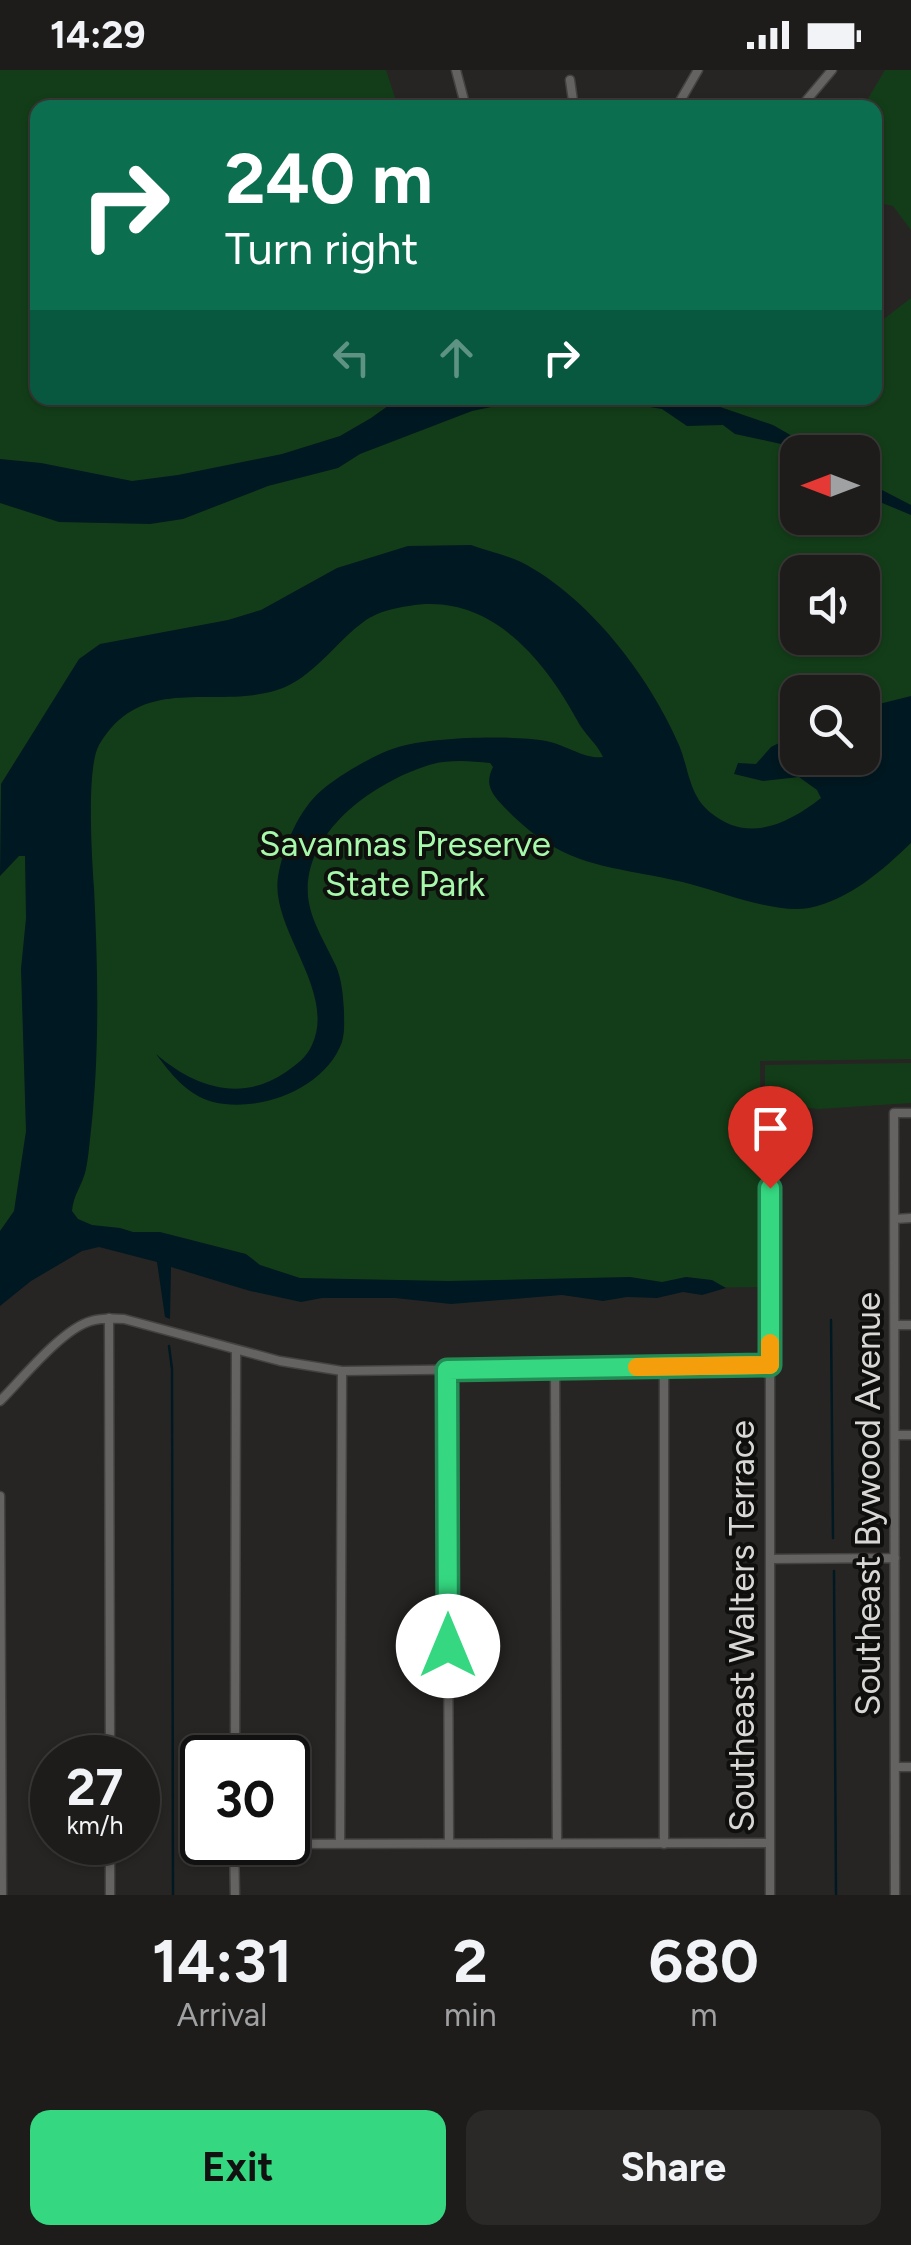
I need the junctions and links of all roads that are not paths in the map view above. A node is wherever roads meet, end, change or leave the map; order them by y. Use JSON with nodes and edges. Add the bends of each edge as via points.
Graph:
{"nodes":[{"id":1,"x":456,"y":70,"type":"edge"},
{"id":2,"x":698,"y":70,"type":"edge"},
{"id":3,"x":832,"y":70,"type":"edge"},
{"id":4,"x":570,"y":80,"type":"dead end"},
{"id":5,"x":464,"y":100,"type":"edge"},
{"id":6,"x":573,"y":100,"type":"edge"},
{"id":7,"x":681,"y":100,"type":"edge"},
{"id":8,"x":807,"y":100,"type":"edge"},
{"id":9,"x":911,"y":1112,"type":"edge"},
{"id":10,"x":770,"y":1118,"type":"dead end"},
{"id":11,"x":911,"y":1218,"type":"edge"},
{"id":12,"x":895,"y":1219,"type":"junction"},
{"id":13,"x":109,"y":1318,"type":"junction"},
{"id":14,"x":895,"y":1325,"type":"junction"},
{"id":15,"x":911,"y":1325,"type":"edge"},
{"id":16,"x":236,"y":1350,"type":"junction"},
{"id":17,"x":770,"y":1365,"type":"junction"},
{"id":18,"x":664,"y":1367,"type":"junction"},
{"id":19,"x":556,"y":1369,"type":"junction"},
{"id":20,"x":447,"y":1370,"type":"junction"},
{"id":21,"x":342,"y":1371,"type":"junction"},
{"id":22,"x":0,"y":1401,"type":"edge"},
{"id":23,"x":895,"y":1434,"type":"junction"},
{"id":24,"x":911,"y":1434,"type":"edge"},
{"id":25,"x":0,"y":1496,"type":"edge"},
{"id":26,"x":895,"y":1558,"type":"junction"},
{"id":27,"x":770,"y":1559,"type":"junction"},
{"id":28,"x":110,"y":1735,"type":"edge"},
{"id":29,"x":234,"y":1735,"type":"edge"},
{"id":30,"x":895,"y":1767,"type":"junction"},
{"id":31,"x":911,"y":1767,"type":"edge"},
{"id":32,"x":769,"y":1843,"type":"junction"},
{"id":33,"x":310,"y":1844,"type":"edge"},
{"id":34,"x":340,"y":1844,"type":"junction"},
{"id":35,"x":449,"y":1844,"type":"junction"},
{"id":36,"x":557,"y":1844,"type":"junction"},
{"id":37,"x":664,"y":1844,"type":"junction"},
{"id":38,"x":110,"y":1865,"type":"edge"},
{"id":39,"x":234,"y":1865,"type":"edge"},
{"id":40,"x":2,"y":1895,"type":"edge"},
{"id":41,"x":110,"y":1895,"type":"edge"},
{"id":42,"x":235,"y":1895,"type":"edge"},
{"id":43,"x":770,"y":1895,"type":"edge"},
{"id":44,"x":895,"y":1895,"type":"edge"}],
"edges":[{"from":1,"to":5,"type":"street"},
{"from":2,"to":7,"type":"street"},
{"from":3,"to":8,"type":"street"},
{"from":4,"to":6,"type":"street"},
{"from":9,"to":12,"type":"street","name":"Southeast Bywood Avenue","via":[[894,1113]]},
{"from":10,"to":17,"type":"street","name":"Southeast Walters Terrace"},
{"from":11,"to":12,"type":"street"},
{"from":12,"to":14,"type":"street","name":"Southeast Bywood Avenue"},
{"from":13,"to":16,"type":"street"},
{"from":13,"to":22,"type":"street","via":[[69,1334]]},
{"from":13,"to":28,"type":"street"},
{"from":14,"to":15,"type":"street"},
{"from":14,"to":23,"type":"street","name":"Southeast Bywood Avenue"},
{"from":16,"to":21,"type":"street"},
{"from":16,"to":29,"type":"street"},
{"from":17,"to":18,"type":"street"},
{"from":17,"to":27,"type":"street","name":"Southeast Walters Terrace"},
{"from":18,"to":19,"type":"street"},
{"from":18,"to":37,"type":"street"},
{"from":19,"to":20,"type":"street"},
{"from":19,"to":36,"type":"street"},
{"from":20,"to":21,"type":"street"},
{"from":20,"to":35,"type":"street"},
{"from":21,"to":34,"type":"street"},
{"from":23,"to":24,"type":"street"},
{"from":23,"to":26,"type":"street","name":"Southeast Bywood Avenue"},
{"from":25,"to":40,"type":"street"},
{"from":26,"to":27,"type":"street"},
{"from":26,"to":30,"type":"street","name":"Southeast Bywood Avenue"},
{"from":27,"to":32,"type":"street","name":"Southeast Walters Terrace"},
{"from":30,"to":31,"type":"street"},
{"from":30,"to":44,"type":"street","name":"Southeast Bywood Avenue"},
{"from":32,"to":37,"type":"street"},
{"from":32,"to":43,"type":"street","name":"Southeast Walters Terrace"},
{"from":33,"to":34,"type":"street"},
{"from":34,"to":35,"type":"street"},
{"from":35,"to":36,"type":"street"},
{"from":36,"to":37,"type":"street"},
{"from":38,"to":41,"type":"street"},
{"from":39,"to":42,"type":"street"}]}
